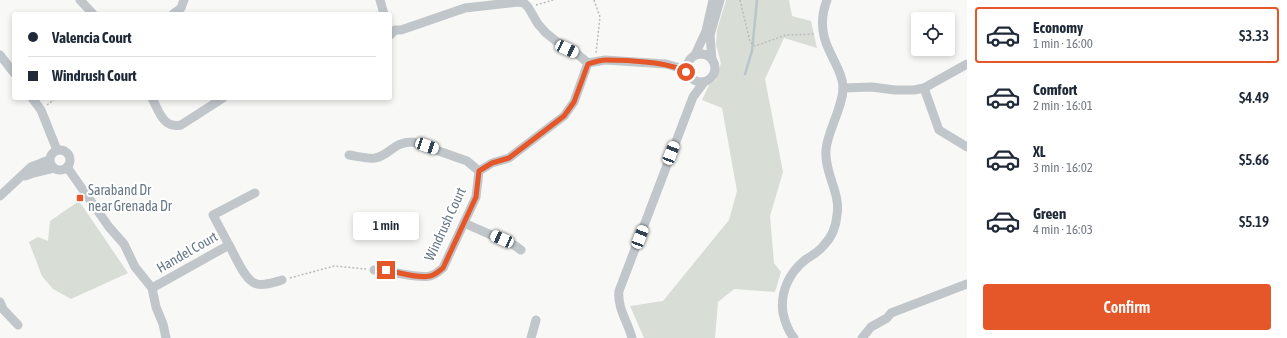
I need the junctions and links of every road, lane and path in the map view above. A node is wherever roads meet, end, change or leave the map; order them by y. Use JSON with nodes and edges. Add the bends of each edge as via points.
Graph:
{"nodes":[{"id":1,"x":80,"y":0,"type":"edge"},
{"id":2,"x":184,"y":0,"type":"edge"},
{"id":3,"x":380,"y":0,"type":"edge"},
{"id":4,"x":553,"y":0,"type":"edge"},
{"id":5,"x":594,"y":0,"type":"edge"},
{"id":6,"x":713,"y":0,"type":"edge"},
{"id":7,"x":720,"y":0,"type":"edge"},
{"id":8,"x":740,"y":0,"type":"edge"},
{"id":9,"x":827,"y":0,"type":"edge"},
{"id":10,"x":519,"y":1,"type":"edge"},
{"id":11,"x":528,"y":7,"type":"junction"},
{"id":12,"x":91,"y":12,"type":"edge"},
{"id":13,"x":176,"y":12,"type":"edge"},
{"id":14,"x":383,"y":12,"type":"edge"},
{"id":15,"x":392,"y":31,"type":"edge"},
{"id":16,"x":822,"y":34,"type":"junction"},
{"id":17,"x":0,"y":55,"type":"edge"},
{"id":18,"x":694,"y":56,"type":"junction"},
{"id":19,"x":712,"y":60,"type":"junction"},
{"id":20,"x":591,"y":63,"type":"junction"},
{"id":21,"x":666,"y":64,"type":"junction"},
{"id":22,"x":967,"y":64,"type":"edge"},
{"id":23,"x":12,"y":70,"type":"edge"},
{"id":24,"x":690,"y":76,"type":"junction"},
{"id":25,"x":704,"y":82,"type":"junction"},
{"id":26,"x":843,"y":88,"type":"junction"},
{"id":27,"x":924,"y":88,"type":"junction"},
{"id":28,"x":693,"y":97,"type":"junction"},
{"id":29,"x":34,"y":100,"type":"edge"},
{"id":30,"x":54,"y":100,"type":"edge"},
{"id":31,"x":153,"y":100,"type":"edge"},
{"id":32,"x":220,"y":100,"type":"edge"},
{"id":33,"x":41,"y":110,"type":"junction"},
{"id":34,"x":967,"y":147,"type":"edge"},
{"id":35,"x":57,"y":150,"type":"junction"},
{"id":36,"x":349,"y":155,"type":"dead end"},
{"id":37,"x":52,"y":164,"type":"junction"},
{"id":38,"x":67,"y":167,"type":"junction"},
{"id":39,"x":479,"y":171,"type":"junction"},
{"id":40,"x":254,"y":193,"type":"dead end"},
{"id":41,"x":0,"y":196,"type":"edge"},
{"id":42,"x":464,"y":223,"type":"junction"},
{"id":43,"x":229,"y":246,"type":"junction"},
{"id":44,"x":521,"y":250,"type":"dead end"},
{"id":45,"x":374,"y":270,"type":"joint"},
{"id":46,"x":298,"y":276,"type":"dead end"},
{"id":47,"x":282,"y":280,"type":"dead end"},
{"id":48,"x":967,"y":284,"type":"edge"},
{"id":49,"x":152,"y":288,"type":"junction"},
{"id":50,"x":0,"y":302,"type":"edge"},
{"id":51,"x":536,"y":320,"type":"dead end"},
{"id":52,"x":18,"y":325,"type":"dead end"},
{"id":53,"x":166,"y":338,"type":"edge"},
{"id":54,"x":531,"y":338,"type":"edge"},
{"id":55,"x":632,"y":338,"type":"edge"},
{"id":56,"x":794,"y":338,"type":"edge"},
{"id":57,"x":862,"y":338,"type":"edge"}],
"edges":[{"from":1,"to":12,"type":"street"},
{"from":2,"to":13,"type":"street","via":[[181,8]]},
{"from":3,"to":14,"type":"street"},
{"from":4,"to":11,"type":"path"},
{"from":5,"to":20,"type":"path","via":[[600,17]]},
{"from":6,"to":18,"type":"street","via":[[706,31]]},
{"from":7,"to":19,"type":"street","via":[[710,35]]},
{"from":8,"to":16,"type":"path","via":[[750,42],[755,46],[786,35]]},
{"from":9,"to":16,"type":"street","via":[[822,20]]},
{"from":10,"to":11,"type":"street"},
{"from":10,"to":15,"type":"street","via":[[465,8]]},
{"from":11,"to":20,"type":"street","via":[[546,33]]},
{"from":16,"to":26,"type":"street","via":[[838,67]]},
{"from":17,"to":23,"type":"street"},
{"from":18,"to":19,"type":"street","via":[[704,54]]},
{"from":18,"to":21,"type":"street"},
{"from":18,"to":24,"type":"street","via":[[687,64]]},
{"from":19,"to":25,"type":"street","via":[[714,73]]},
{"from":20,"to":21,"type":"street","via":[[605,60]]},
{"from":20,"to":39,"type":"street","via":[[574,102],[564,116],[509,158],[492,163]]},
{"from":21,"to":24,"type":"street","via":[[680,68]]},
{"from":22,"to":27,"type":"street"},
{"from":24,"to":25,"type":"street","via":[[695,81]]},
{"from":24,"to":28,"type":"street"},
{"from":25,"to":28,"type":"street"},
{"from":26,"to":27,"type":"street","via":[[872,87],[904,91]]},
{"from":26,"to":56,"type":"street","via":[[826,149],[838,214],[830,238],[816,253],[798,266],[786,285],[782,300],[783,309],[787,329]]},
{"from":27,"to":34,"type":"street","via":[[939,130]]},
{"from":28,"to":55,"type":"street","via":[[619,291],[620,307]]},
{"from":29,"to":33,"type":"street"},
{"from":30,"to":33,"type":"path"},
{"from":31,"to":32,"type":"street","via":[[164,120],[176,126]]},
{"from":33,"to":35,"type":"street"},
{"from":35,"to":37,"type":"street","via":[[51,154]]},
{"from":35,"to":38,"type":"street","via":[[64,150],[67,153],[70,160]]},
{"from":36,"to":39,"type":"street","via":[[375,158],[396,145],[413,142],[467,161]]},
{"from":37,"to":38,"type":"street","via":[[60,170]]},
{"from":37,"to":41,"type":"street","via":[[20,178]]},
{"from":38,"to":49,"type":"street","via":[[124,244],[135,268]]},
{"from":39,"to":42,"type":"street","name":"Windrush Court","via":[[476,197]]},
{"from":40,"to":43,"type":"street","name":"Handel Court","via":[[213,215]]},
{"from":42,"to":44,"type":"street"},
{"from":42,"to":45,"type":"street","name":"Windrush Court","via":[[443,268],[437,273],[422,277]]},
{"from":43,"to":47,"type":"street","via":[[246,275],[256,284]]},
{"from":43,"to":49,"type":"street","name":"Handel Court"},
{"from":45,"to":46,"type":"path","via":[[334,266]]},
{"from":48,"to":57,"type":"street","via":[[891,313],[871,327]]},
{"from":49,"to":53,"type":"street"},
{"from":50,"to":52,"type":"street"},
{"from":51,"to":54,"type":"street"}]}
